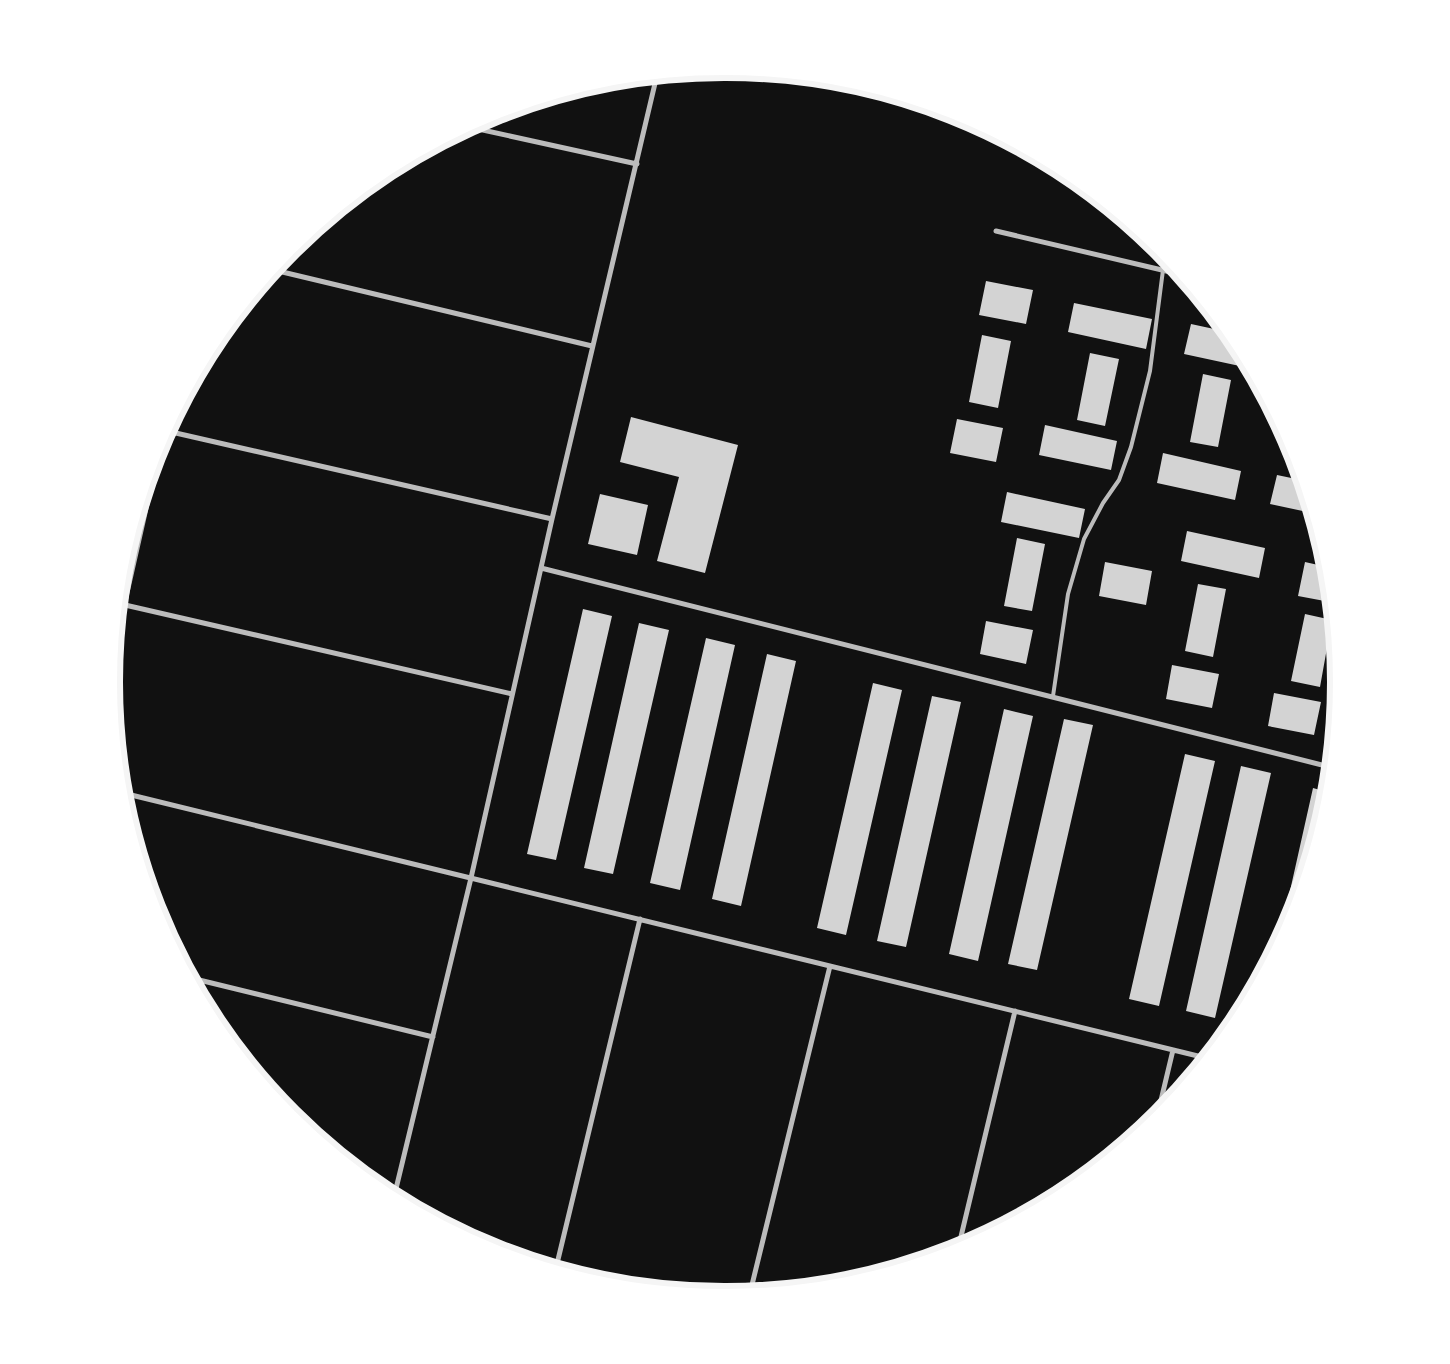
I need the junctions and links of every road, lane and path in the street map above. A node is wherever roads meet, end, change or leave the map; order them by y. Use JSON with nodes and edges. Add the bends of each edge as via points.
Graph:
{"nodes":[{"id":1,"x":656,"y":82,"type":"edge"},
{"id":2,"x":481,"y":130,"type":"edge"},
{"id":3,"x":636,"y":164,"type":"junction"},
{"id":4,"x":996,"y":231,"type":"dead end"},
{"id":5,"x":1164,"y":270,"type":"junction"},
{"id":6,"x":1167,"y":271,"type":"edge"},
{"id":7,"x":282,"y":272,"type":"edge"},
{"id":8,"x":592,"y":346,"type":"junction"},
{"id":9,"x":175,"y":433,"type":"edge"},
{"id":10,"x":144,"y":517,"type":"edge"},
{"id":11,"x":552,"y":520,"type":"junction"},
{"id":12,"x":541,"y":568,"type":"junction"},
{"id":13,"x":130,"y":579,"type":"edge"},
{"id":14,"x":126,"y":604,"type":"edge"},
{"id":15,"x":512,"y":694,"type":"junction"},
{"id":16,"x":1053,"y":696,"type":"junction"},
{"id":17,"x":1323,"y":765,"type":"edge"},
{"id":18,"x":131,"y":795,"type":"edge"},
{"id":19,"x":471,"y":878,"type":"junction"},
{"id":20,"x":640,"y":919,"type":"junction"},
{"id":21,"x":830,"y":966,"type":"junction"},
{"id":22,"x":199,"y":980,"type":"edge"},
{"id":23,"x":1015,"y":1011,"type":"junction"},
{"id":24,"x":433,"y":1038,"type":"junction"},
{"id":25,"x":1173,"y":1050,"type":"junction"},
{"id":26,"x":1200,"y":1056,"type":"edge"},
{"id":27,"x":1161,"y":1099,"type":"edge"},
{"id":28,"x":397,"y":1190,"type":"edge"},
{"id":29,"x":961,"y":1238,"type":"edge"},
{"id":30,"x":557,"y":1262,"type":"edge"},
{"id":31,"x":752,"y":1285,"type":"edge"}],
"edges":[{"from":1,"to":3,"type":"street"},
{"from":2,"to":3,"type":"street"},
{"from":3,"to":8,"type":"street"},
{"from":4,"to":5,"type":"street"},
{"from":5,"to":6,"type":"street"},
{"from":5,"to":16,"type":"lane","via":[[1150,371],[1131,447],[1119,480],[1084,539],[1068,594]]},
{"from":7,"to":8,"type":"street"},
{"from":8,"to":11,"type":"street"},
{"from":9,"to":11,"type":"street"},
{"from":10,"to":13,"type":"street"},
{"from":11,"to":12,"type":"street"},
{"from":12,"to":15,"type":"street"},
{"from":12,"to":16,"type":"street"},
{"from":14,"to":15,"type":"street"},
{"from":15,"to":19,"type":"street"},
{"from":16,"to":17,"type":"street"},
{"from":18,"to":19,"type":"street"},
{"from":19,"to":20,"type":"street"},
{"from":19,"to":24,"type":"street"},
{"from":20,"to":21,"type":"street"},
{"from":20,"to":30,"type":"street"},
{"from":21,"to":23,"type":"street"},
{"from":21,"to":31,"type":"street"},
{"from":22,"to":24,"type":"street"},
{"from":23,"to":25,"type":"street"},
{"from":23,"to":29,"type":"street"},
{"from":24,"to":28,"type":"street"},
{"from":25,"to":26,"type":"street"},
{"from":25,"to":27,"type":"street"}]}
